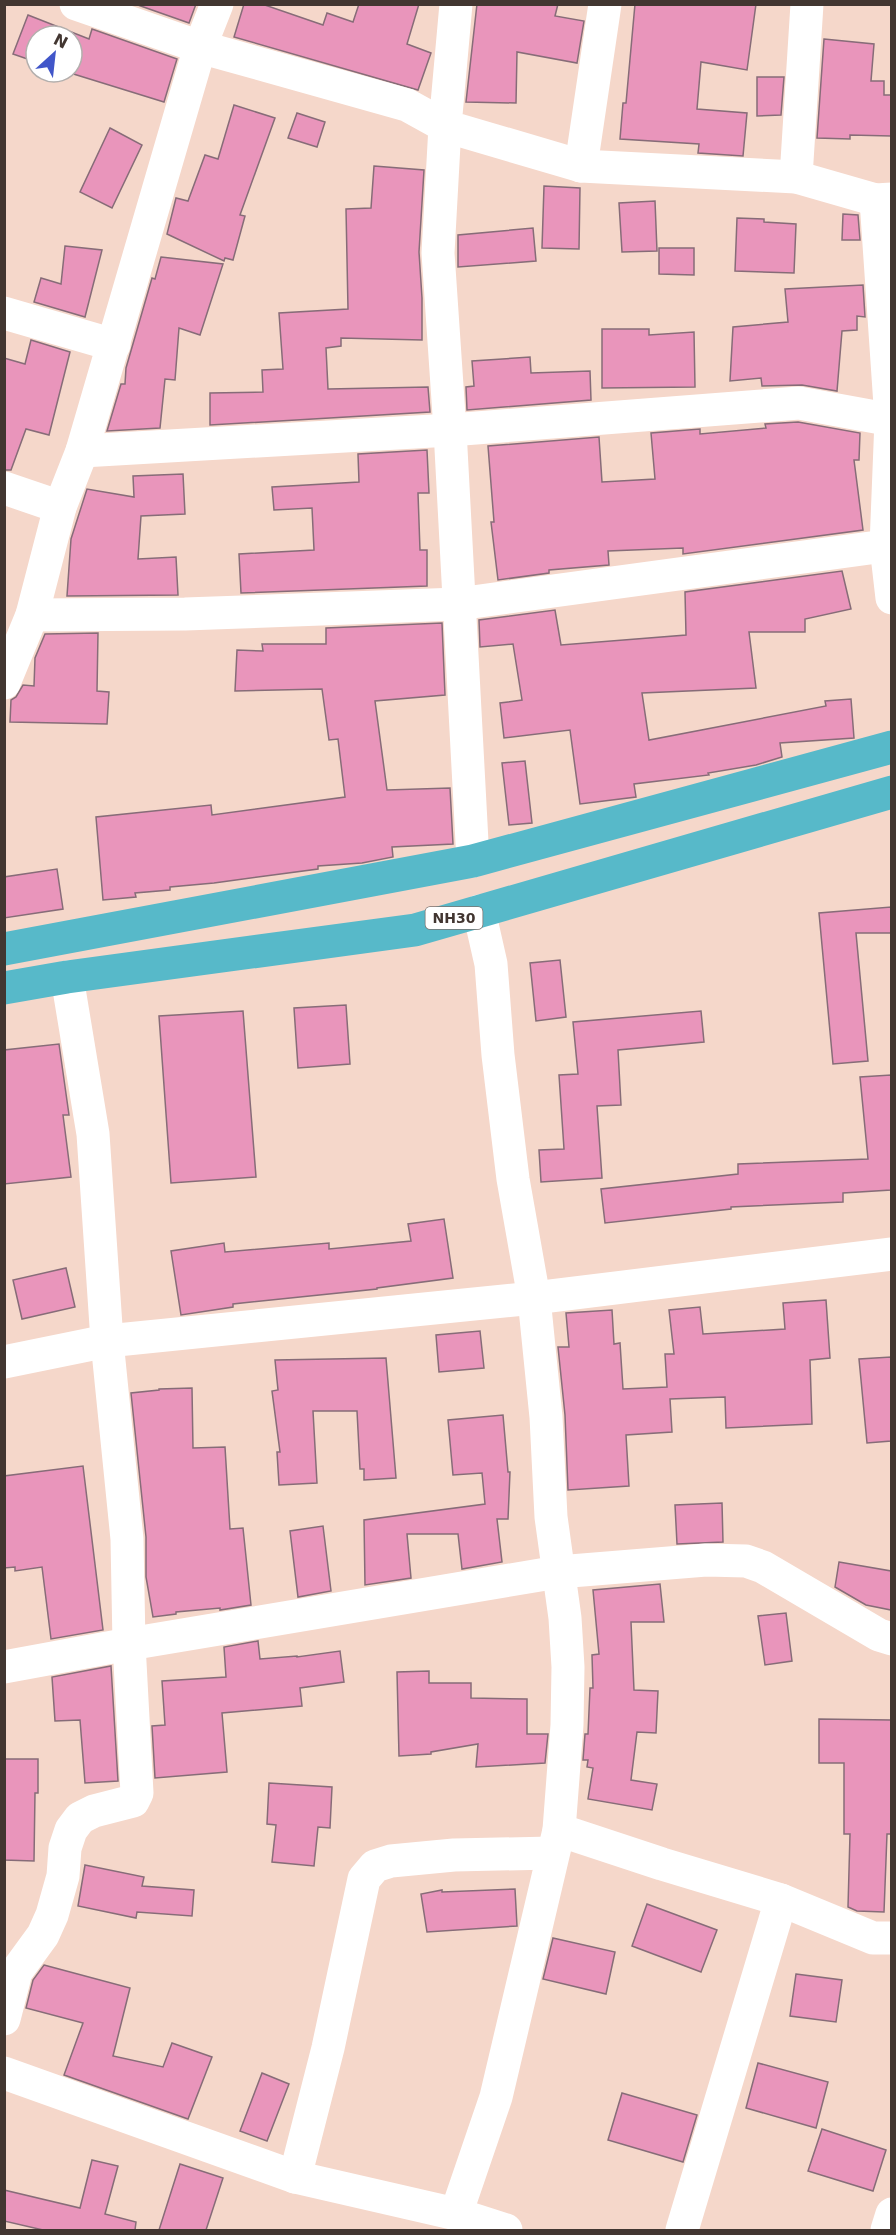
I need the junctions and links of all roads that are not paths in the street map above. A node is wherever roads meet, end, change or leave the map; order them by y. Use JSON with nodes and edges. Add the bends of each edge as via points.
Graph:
{"nodes":[{"id":1,"x":76,"y":4,"type":"edge"},
{"id":2,"x":217,"y":4,"type":"edge"},
{"id":3,"x":456,"y":4,"type":"edge"},
{"id":4,"x":605,"y":4,"type":"edge"},
{"id":5,"x":807,"y":4,"type":"edge"},
{"id":6,"x":200,"y":48,"type":"junction"},
{"id":7,"x":445,"y":126,"type":"junction"},
{"id":8,"x":581,"y":166,"type":"junction"},
{"id":9,"x":796,"y":177,"type":"junction"},
{"id":10,"x":884,"y":199,"type":"edge"},
{"id":11,"x":4,"y":313,"type":"edge"},
{"id":12,"x":114,"y":345,"type":"junction"},
{"id":13,"x":891,"y":420,"type":"edge"},
{"id":14,"x":450,"y":430,"type":"junction"},
{"id":15,"x":82,"y":451,"type":"junction"},
{"id":16,"x":4,"y":488,"type":"edge"},
{"id":17,"x":60,"y":507,"type":"junction"},
{"id":18,"x":889,"y":546,"type":"edge"},
{"id":19,"x":891,"y":598,"type":"edge"},
{"id":20,"x":458,"y":604,"type":"junction"},
{"id":21,"x":32,"y":615,"type":"junction"},
{"id":22,"x":4,"y":683,"type":"edge"},
{"id":23,"x":891,"y":747,"type":"edge"},
{"id":24,"x":891,"y":792,"type":"edge"},
{"id":25,"x":473,"y":861,"type":"junction"},
{"id":26,"x":479,"y":911,"type":"junction"},
{"id":27,"x":4,"y":949,"type":"edge"},
{"id":28,"x":66,"y":977,"type":"junction"},
{"id":29,"x":4,"y":988,"type":"edge"},
{"id":30,"x":891,"y":1254,"type":"edge"},
{"id":31,"x":534,"y":1298,"type":"junction"},
{"id":32,"x":107,"y":1341,"type":"junction"},
{"id":33,"x":4,"y":1362,"type":"edge"},
{"id":34,"x":558,"y":1572,"type":"junction"},
{"id":35,"x":891,"y":1639,"type":"edge"},
{"id":36,"x":129,"y":1644,"type":"junction"},
{"id":37,"x":4,"y":1667,"type":"edge"},
{"id":38,"x":555,"y":1842,"type":"junction"},
{"id":39,"x":781,"y":1900,"type":"junction"},
{"id":40,"x":891,"y":1938,"type":"edge"},
{"id":41,"x":4,"y":2019,"type":"edge"},
{"id":42,"x":4,"y":2073,"type":"edge"},
{"id":43,"x":295,"y":2177,"type":"junction"},
{"id":44,"x":456,"y":2214,"type":"junction"},
{"id":45,"x":891,"y":2214,"type":"edge"},
{"id":46,"x":506,"y":2230,"type":"edge"},
{"id":47,"x":682,"y":2230,"type":"edge"},
{"id":48,"x":887,"y":2230,"type":"edge"}],
"edges":[{"from":1,"to":6,"type":"street"},
{"from":2,"to":6,"type":"street"},
{"from":3,"to":7,"type":"street"},
{"from":4,"to":8,"type":"street"},
{"from":5,"to":9,"type":"street"},
{"from":6,"to":7,"type":"street","via":[[407,105]]},
{"from":6,"to":12,"type":"street"},
{"from":7,"to":8,"type":"street"},
{"from":7,"to":14,"type":"street","via":[[438,253]]},
{"from":8,"to":9,"type":"street"},
{"from":9,"to":10,"type":"street"},
{"from":10,"to":13,"type":"street"},
{"from":11,"to":12,"type":"street"},
{"from":12,"to":15,"type":"street"},
{"from":13,"to":14,"type":"street","via":[[799,403]]},
{"from":13,"to":18,"type":"street"},
{"from":14,"to":15,"type":"street"},
{"from":14,"to":20,"type":"street"},
{"from":15,"to":17,"type":"street"},
{"from":16,"to":17,"type":"street"},
{"from":17,"to":21,"type":"street"},
{"from":18,"to":19,"type":"street"},
{"from":18,"to":20,"type":"street"},
{"from":20,"to":21,"type":"street"},
{"from":20,"to":25,"type":"street"},
{"from":21,"to":22,"type":"street"},
{"from":23,"to":25,"type":"highway"},
{"from":24,"to":26,"type":"highway","number":"NH30"},
{"from":25,"to":27,"type":"highway"},
{"from":26,"to":28,"type":"highway","number":"NH30","via":[[415,930]]},
{"from":26,"to":31,"type":"street","via":[[491,964],[513,1179]]},
{"from":28,"to":29,"type":"highway","number":"NH30"},
{"from":28,"to":32,"type":"street","via":[[93,1134]]},
{"from":30,"to":31,"type":"street"},
{"from":31,"to":32,"type":"street"},
{"from":31,"to":34,"type":"street"},
{"from":32,"to":33,"type":"street"},
{"from":32,"to":36,"type":"street","via":[[127,1539]]},
{"from":34,"to":35,"type":"street","via":[[706,1560],[746,1561]]},
{"from":34,"to":36,"type":"street"},
{"from":34,"to":38,"type":"street","via":[[568,1667],[567,1725]]},
{"from":36,"to":37,"type":"street"},
{"from":36,"to":41,"type":"street","via":[[136,1797],[133,1802],[80,1818],[71,1830],[52,1915],[43,1935],[16,1972]]},
{"from":38,"to":39,"type":"street","via":[[662,1864]]},
{"from":38,"to":43,"type":"street","via":[[391,1861],[375,1866],[364,1879],[328,2048]]},
{"from":38,"to":44,"type":"street","via":[[496,2097]]},
{"from":39,"to":40,"type":"street","via":[[873,1938]]},
{"from":39,"to":47,"type":"street"},
{"from":42,"to":43,"type":"street"},
{"from":43,"to":44,"type":"street"},
{"from":44,"to":46,"type":"street"},
{"from":45,"to":48,"type":"street"}]}
